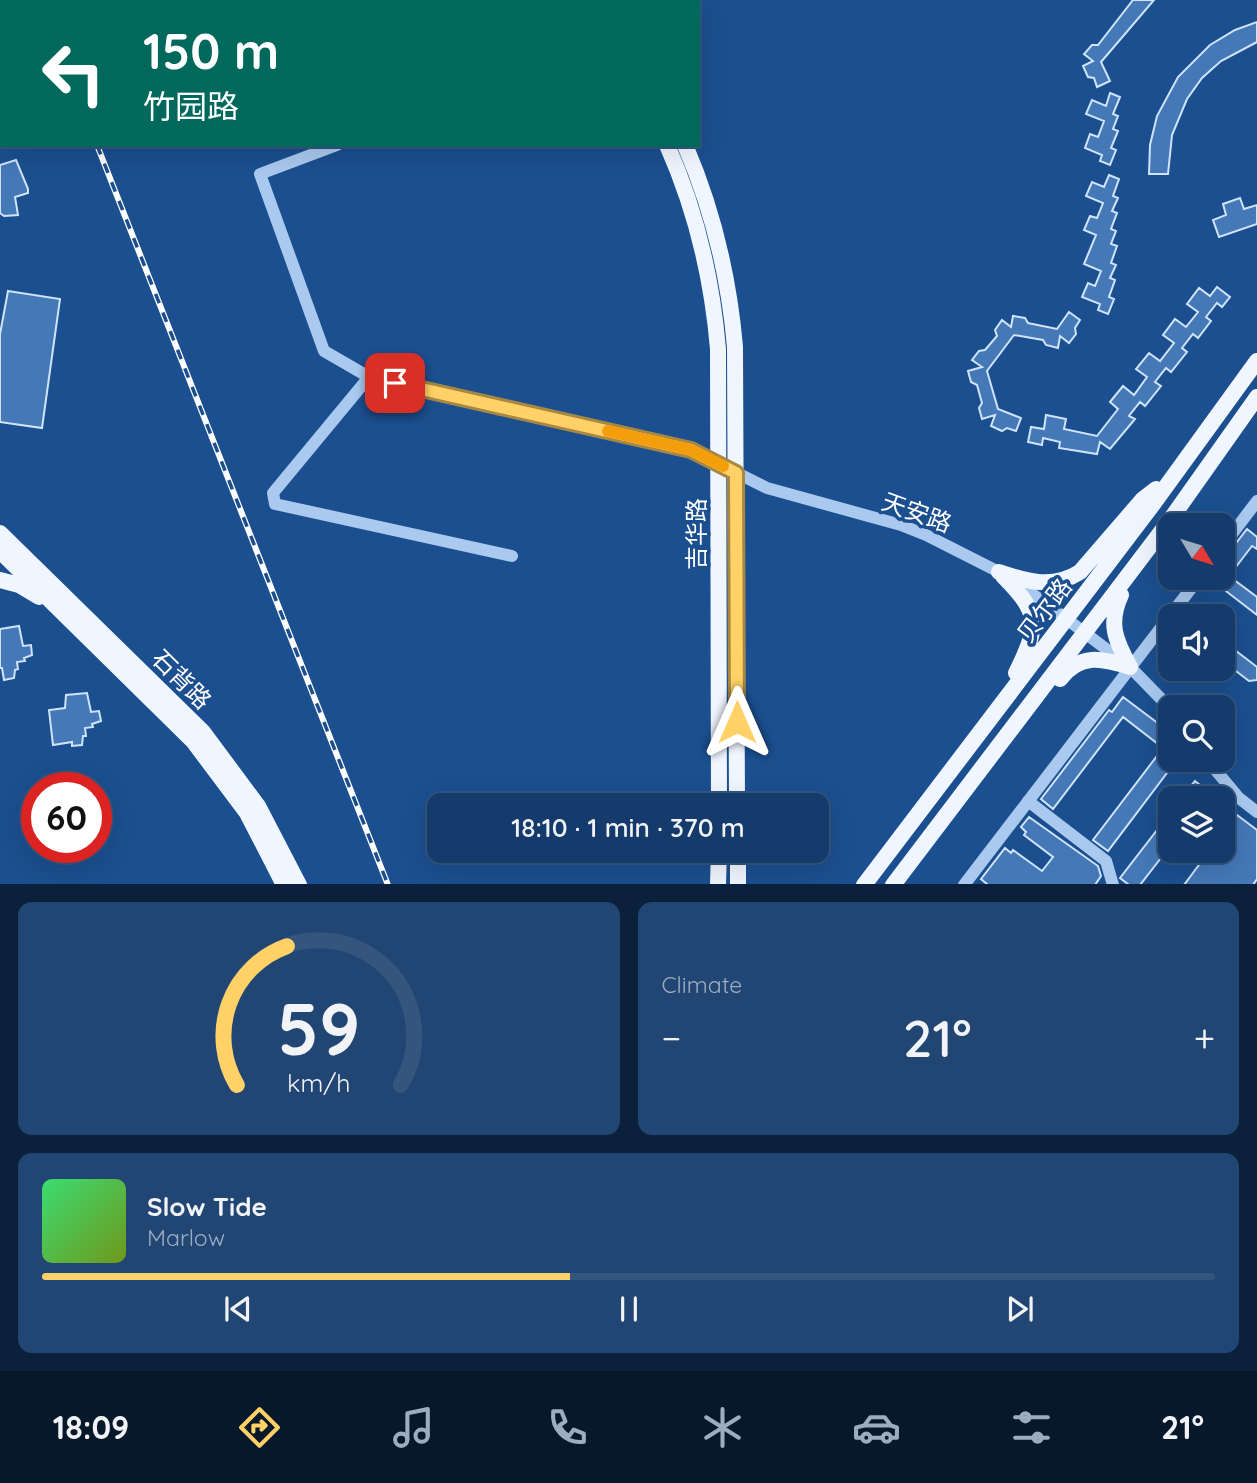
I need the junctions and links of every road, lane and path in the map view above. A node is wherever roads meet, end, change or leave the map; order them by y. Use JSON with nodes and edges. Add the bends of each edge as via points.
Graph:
{"nodes":[{"id":1,"x":332,"y":147,"type":"edge"},
{"id":2,"x":668,"y":147,"type":"edge"},
{"id":3,"x":686,"y":147,"type":"edge"},
{"id":4,"x":1257,"y":361,"type":"edge"},
{"id":5,"x":369,"y":377,"type":"junction"},
{"id":6,"x":1257,"y":397,"type":"edge"},
{"id":7,"x":719,"y":465,"type":"junction"},
{"id":8,"x":736,"y":473,"type":"junction"},
{"id":9,"x":1174,"y":474,"type":"junction"},
{"id":10,"x":1255,"y":510,"type":"edge"},
{"id":11,"x":1236,"y":531,"type":"edge"},
{"id":12,"x":1,"y":541,"type":"edge"},
{"id":13,"x":1146,"y":551,"type":"junction"},
{"id":14,"x":512,"y":556,"type":"dead end"},
{"id":15,"x":999,"y":572,"type":"junction"},
{"id":16,"x":0,"y":580,"type":"edge"},
{"id":17,"x":1190,"y":590,"type":"edge"},
{"id":18,"x":63,"y":612,"type":"junction"},
{"id":19,"x":1066,"y":619,"type":"junction"},
{"id":20,"x":1084,"y":633,"type":"junction"},
{"id":21,"x":1130,"y":667,"type":"junction"},
{"id":22,"x":1158,"y":696,"type":"edge"},
{"id":23,"x":1002,"y":703,"type":"junction"},
{"id":24,"x":1217,"y":772,"type":"edge"},
{"id":25,"x":974,"y":778,"type":"junction"},
{"id":26,"x":719,"y":793,"type":"edge"},
{"id":27,"x":737,"y":793,"type":"edge"},
{"id":28,"x":1028,"y":801,"type":"junction"},
{"id":29,"x":1257,"y":812,"type":"edge"},
{"id":30,"x":719,"y":863,"type":"edge"},
{"id":31,"x":738,"y":863,"type":"edge"},
{"id":32,"x":285,"y":884,"type":"edge"},
{"id":33,"x":299,"y":884,"type":"edge"},
{"id":34,"x":718,"y":884,"type":"edge"},
{"id":35,"x":738,"y":884,"type":"edge"},
{"id":36,"x":864,"y":884,"type":"edge"},
{"id":37,"x":893,"y":884,"type":"edge"},
{"id":38,"x":964,"y":884,"type":"edge"},
{"id":39,"x":1113,"y":884,"type":"edge"}],
"edges":[{"from":1,"to":5,"type":"street","name":"天安路","via":[[260,174],[324,351]]},
{"from":2,"to":7,"type":"main road","name":"吉华路","via":[[694,215],[712,294],[720,376]]},
{"from":3,"to":8,"type":"main road","name":"吉华路","via":[[709,210],[729,292],[736,375]]},
{"from":4,"to":9,"type":"main road","name":"贝尔路"},
{"from":5,"to":7,"type":"street","name":"天安路","via":[[691,450]]},
{"from":5,"to":14,"type":"street","via":[[273,493],[275,504]]},
{"from":6,"to":13,"type":"main road","name":"贝尔路"},
{"from":7,"to":8,"type":"street","name":"天安路"},
{"from":7,"to":26,"type":"main road","name":"吉华路"},
{"from":8,"to":15,"type":"street","name":"天安路","via":[[766,488],[901,525]]},
{"from":8,"to":27,"type":"main road","name":"吉华路"},
{"from":9,"to":15,"type":"main road","via":[[1143,499],[1080,572],[1038,583]]},
{"from":9,"to":19,"type":"main road","name":"贝尔路"},
{"from":10,"to":11,"type":"street"},
{"from":12,"to":18,"type":"main road","name":"石背路"},
{"from":12,"to":33,"type":"main road","name":"石背路","via":[[203,732],[258,806]]},
{"from":13,"to":20,"type":"main road","name":"贝尔路"},
{"from":13,"to":21,"type":"main road","via":[[1113,613],[1120,649]]},
{"from":15,"to":19,"type":"street","name":"天安路"},
{"from":15,"to":23,"type":"main road","via":[[1026,602],[1034,626]]},
{"from":16,"to":18,"type":"main road","via":[[19,585]]},
{"from":17,"to":21,"type":"street"},
{"from":18,"to":32,"type":"main road","name":"石背路","via":[[200,750],[247,813]]},
{"from":19,"to":20,"type":"street","name":"天安路"},
{"from":19,"to":23,"type":"main road","name":"贝尔路"},
{"from":20,"to":21,"type":"street","name":"天安路"},
{"from":20,"to":25,"type":"main road","name":"贝尔路"},
{"from":21,"to":22,"type":"street","name":"天安路"},
{"from":21,"to":25,"type":"main road","via":[[1098,659],[1077,662],[1015,740]]},
{"from":21,"to":28,"type":"street"},
{"from":23,"to":36,"type":"main road","name":"贝尔路"},
{"from":24,"to":29,"type":"street"},
{"from":25,"to":37,"type":"main road","name":"贝尔路"},
{"from":28,"to":38,"type":"street"},
{"from":28,"to":39,"type":"street","via":[[1107,861]]},
{"from":30,"to":34,"type":"main road"},
{"from":31,"to":35,"type":"main road"}]}
